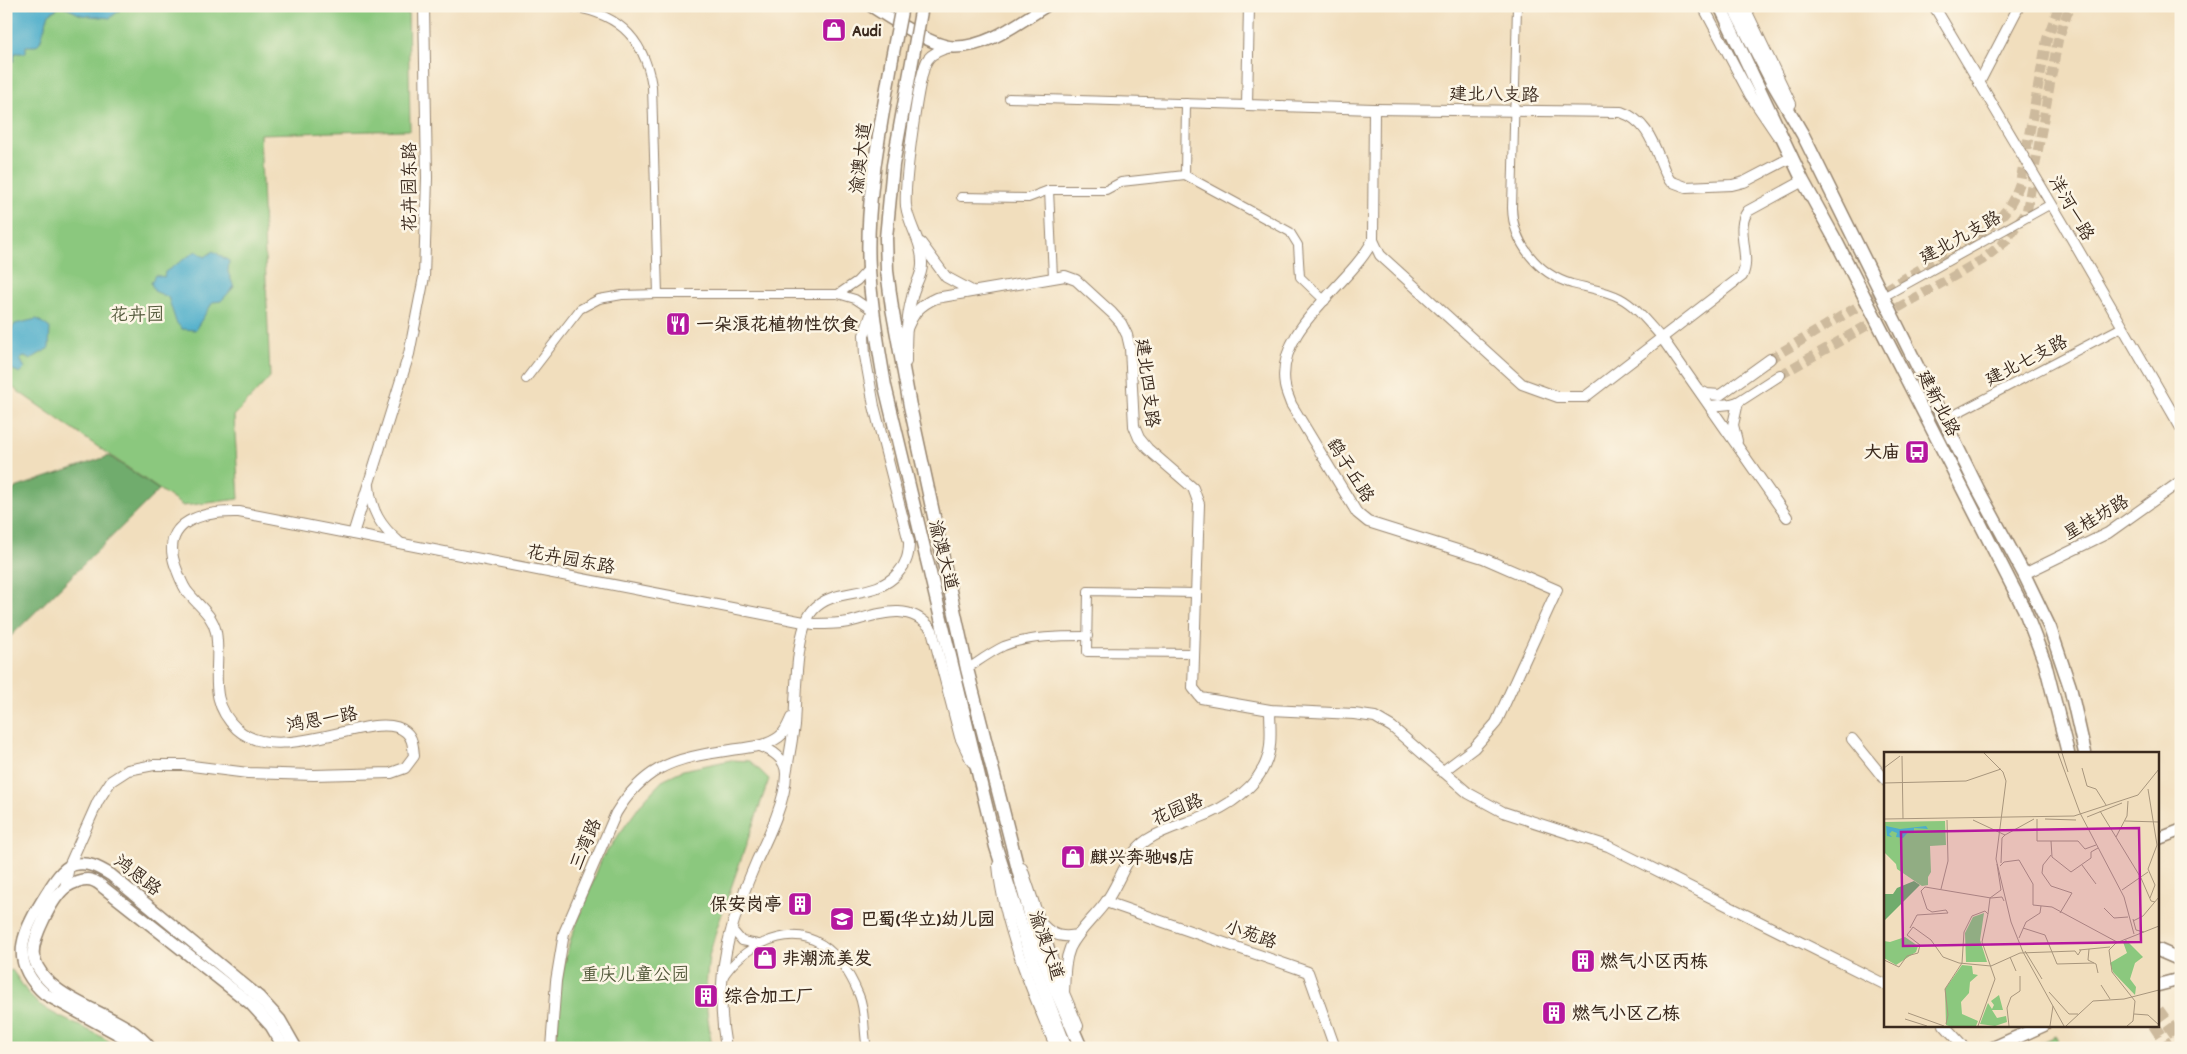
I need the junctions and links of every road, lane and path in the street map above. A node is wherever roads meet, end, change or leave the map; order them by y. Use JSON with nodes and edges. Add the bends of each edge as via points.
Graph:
{"nodes":[{"id":1,"x":424,"y":6,"type":"edge"},
{"id":2,"x":564,"y":6,"type":"edge"},
{"id":3,"x":871,"y":6,"type":"edge"},
{"id":4,"x":902,"y":6,"type":"edge"},
{"id":5,"x":922,"y":6,"type":"edge"},
{"id":6,"x":1046,"y":6,"type":"edge"},
{"id":7,"x":1249,"y":6,"type":"edge"},
{"id":8,"x":1517,"y":6,"type":"edge"},
{"id":9,"x":1703,"y":6,"type":"edge"},
{"id":10,"x":1720,"y":6,"type":"edge"},
{"id":11,"x":1733,"y":6,"type":"edge"},
{"id":12,"x":1744,"y":6,"type":"edge"},
{"id":13,"x":1934,"y":6,"type":"edge"},
{"id":14,"x":2019,"y":6,"type":"edge"},
{"id":15,"x":951,"y":47,"type":"junction"},
{"id":16,"x":1979,"y":83,"type":"junction"},
{"id":17,"x":1010,"y":98,"type":"dead end"},
{"id":18,"x":1186,"y":103,"type":"junction"},
{"id":19,"x":1247,"y":104,"type":"junction"},
{"id":20,"x":1374,"y":109,"type":"junction"},
{"id":21,"x":1515,"y":111,"type":"junction"},
{"id":22,"x":1804,"y":135,"type":"junction"},
{"id":23,"x":1790,"y":152,"type":"junction"},
{"id":24,"x":1185,"y":175,"type":"junction"},
{"id":25,"x":1803,"y":181,"type":"junction"},
{"id":26,"x":1049,"y":190,"type":"junction"},
{"id":27,"x":961,"y":197,"type":"dead end"},
{"id":28,"x":2051,"y":204,"type":"junction"},
{"id":29,"x":919,"y":238,"type":"junction"},
{"id":30,"x":1373,"y":240,"type":"junction"},
{"id":31,"x":1388,"y":263,"type":"junction"},
{"id":32,"x":1359,"y":264,"type":"junction"},
{"id":33,"x":869,"y":268,"type":"junction"},
{"id":34,"x":1053,"y":277,"type":"junction"},
{"id":35,"x":972,"y":291,"type":"junction"},
{"id":36,"x":658,"y":294,"type":"junction"},
{"id":37,"x":838,"y":294,"type":"junction"},
{"id":38,"x":1883,"y":297,"type":"junction"},
{"id":39,"x":1324,"y":301,"type":"junction"},
{"id":40,"x":873,"y":311,"type":"junction"},
{"id":41,"x":2122,"y":327,"type":"junction"},
{"id":42,"x":906,"y":332,"type":"junction"},
{"id":43,"x":1662,"y":338,"type":"junction"},
{"id":44,"x":1770,"y":359,"type":"tunnel mouth"},
{"id":45,"x":1780,"y":375,"type":"tunnel mouth"},
{"id":46,"x":526,"y":379,"type":"dead end"},
{"id":47,"x":906,"y":383,"type":"junction"},
{"id":48,"x":1698,"y":389,"type":"junction"},
{"id":49,"x":1738,"y":402,"type":"junction"},
{"id":50,"x":1710,"y":406,"type":"junction"},
{"id":51,"x":1944,"y":420,"type":"junction"},
{"id":52,"x":2181,"y":428,"type":"edge"},
{"id":53,"x":1740,"y":449,"type":"junction"},
{"id":54,"x":369,"y":480,"type":"junction"},
{"id":55,"x":2181,"y":480,"type":"edge"},
{"id":56,"x":1787,"y":517,"type":"dead end"},
{"id":57,"x":353,"y":534,"type":"junction"},
{"id":58,"x":399,"y":542,"type":"junction"},
{"id":59,"x":2024,"y":574,"type":"junction"},
{"id":60,"x":1195,"y":592,"type":"junction"},
{"id":61,"x":806,"y":622,"type":"junction"},
{"id":62,"x":1088,"y":636,"type":"junction"},
{"id":63,"x":1194,"y":653,"type":"junction"},
{"id":64,"x":968,"y":669,"type":"junction"},
{"id":65,"x":1270,"y":710,"type":"junction"},
{"id":66,"x":794,"y":713,"type":"junction"},
{"id":67,"x":1852,"y":739,"type":"dead end"},
{"id":68,"x":759,"y":746,"type":"junction"},
{"id":69,"x":2068,"y":752,"type":"edge"},
{"id":70,"x":2085,"y":752,"type":"edge"},
{"id":71,"x":1442,"y":772,"type":"junction"},
{"id":72,"x":786,"y":774,"type":"junction"},
{"id":73,"x":1884,"y":779,"type":"edge"},
{"id":74,"x":980,"y":780,"type":"junction"},
{"id":75,"x":2181,"y":830,"type":"edge"},
{"id":76,"x":2160,"y":838,"type":"edge"},
{"id":77,"x":1012,"y":844,"type":"junction"},
{"id":78,"x":996,"y":846,"type":"junction"},
{"id":79,"x":69,"y":866,"type":"junction"},
{"id":80,"x":65,"y":888,"type":"junction"},
{"id":81,"x":1106,"y":902,"type":"junction"},
{"id":82,"x":1040,"y":922,"type":"junction"},
{"id":83,"x":730,"y":928,"type":"junction"},
{"id":84,"x":1078,"y":935,"type":"junction"},
{"id":85,"x":760,"y":944,"type":"junction"},
{"id":86,"x":2160,"y":951,"type":"edge"},
{"id":87,"x":2181,"y":960,"type":"edge"},
{"id":88,"x":722,"y":978,"type":"junction"},
{"id":89,"x":2181,"y":979,"type":"edge"},
{"id":90,"x":1884,"y":984,"type":"edge"},
{"id":91,"x":2160,"y":984,"type":"edge"},
{"id":92,"x":1054,"y":990,"type":"junction"},
{"id":93,"x":1945,"y":1026,"type":"edge"},
{"id":94,"x":2042,"y":1026,"type":"edge"},
{"id":95,"x":137,"y":1048,"type":"edge"},
{"id":96,"x":150,"y":1048,"type":"edge"},
{"id":97,"x":284,"y":1048,"type":"edge"},
{"id":98,"x":296,"y":1048,"type":"edge"},
{"id":99,"x":551,"y":1048,"type":"edge"},
{"id":100,"x":726,"y":1048,"type":"edge"},
{"id":101,"x":866,"y":1048,"type":"edge"},
{"id":102,"x":1056,"y":1048,"type":"edge"},
{"id":103,"x":1066,"y":1048,"type":"edge"},
{"id":104,"x":1081,"y":1048,"type":"edge"},
{"id":105,"x":1087,"y":1048,"type":"edge"},
{"id":106,"x":1335,"y":1048,"type":"edge"},
{"id":107,"x":1965,"y":1048,"type":"edge"},
{"id":108,"x":1993,"y":1048,"type":"edge"}],
"edges":[{"from":1,"to":54,"type":"street","name":"花卉园东路","via":[[427,178],[424,277],[409,354]]},
{"from":2,"to":36,"type":"street","via":[[599,13],[616,21],[640,46],[649,65]]},
{"from":3,"to":15,"type":"main road","via":[[926,38]]},
{"from":4,"to":33,"type":"main road","name":"渝澳大道","bridge":true,"via":[[876,162]]},
{"from":5,"to":47,"type":"main road","name":"渝澳大道","bridge":true,"via":[[893,166],[886,238],[886,271]]},
{"from":6,"to":15,"type":"main road","via":[[994,37]]},
{"from":7,"to":19,"type":"street"},
{"from":8,"to":21,"type":"street"},
{"from":9,"to":23,"type":"street","via":[[1750,95]]},
{"from":10,"to":23,"type":"main road","name":"建新北路"},
{"from":11,"to":22,"type":"main road","name":"建新北路"},
{"from":12,"to":22,"type":"street"},
{"from":13,"to":16,"type":"street","name":"洋河一路"},
{"from":14,"to":16,"type":"street"},
{"from":15,"to":29,"type":"street","via":[[935,52],[927,59],[922,76],[906,174],[906,206]]},
{"from":16,"to":28,"type":"street","name":"洋河一路"},
{"from":17,"to":18,"type":"street"},
{"from":18,"to":19,"type":"street"},
{"from":18,"to":24,"type":"street"},
{"from":19,"to":20,"type":"street","name":"建北八支路"},
{"from":20,"to":21,"type":"street","name":"建北八支路"},
{"from":20,"to":30,"type":"street"},
{"from":21,"to":23,"type":"street","name":"建北八支路","via":[[1621,112],[1634,116],[1646,129],[1670,181],[1686,188],[1744,182]]},
{"from":21,"to":43,"type":"street","via":[[1512,223],[1522,247],[1548,273],[1559,279],[1608,292],[1633,306]]},
{"from":22,"to":38,"type":"main road","name":"建新北路"},
{"from":23,"to":25,"type":"main road","name":"建新北路"},
{"from":24,"to":26,"type":"street","via":[[1121,182],[1106,190]]},
{"from":24,"to":39,"type":"street","via":[[1290,232],[1298,245],[1300,277]]},
{"from":25,"to":43,"type":"street","via":[[1748,211],[1743,225],[1746,263],[1742,276]]},
{"from":25,"to":69,"type":"main road","name":"建新北路","via":[[2021,602],[2045,663]]},
{"from":26,"to":27,"type":"street","via":[[1028,198]]},
{"from":26,"to":34,"type":"street"},
{"from":28,"to":38,"type":"street","name":"建北九支路"},
{"from":28,"to":41,"type":"street","name":"洋河一路"},
{"from":29,"to":35,"type":"street","via":[[946,277]]},
{"from":29,"to":42,"type":"street","via":[[922,266],[913,292]]},
{"from":30,"to":31,"type":"street"},
{"from":30,"to":32,"type":"street","name":"鹞子丘路"},
{"from":31,"to":32,"type":"street","via":[[1369,260]]},
{"from":31,"to":43,"type":"street","via":[[1522,384],[1558,397],[1585,397]]},
{"from":32,"to":39,"type":"street","name":"鹞子丘路"},
{"from":33,"to":37,"type":"street"},
{"from":33,"to":40,"type":"main road","name":"渝澳大道"},
{"from":34,"to":35,"type":"street","name":"建北四支路"},
{"from":34,"to":60,"type":"street","name":"建北四支路","via":[[1065,276],[1076,280],[1121,323],[1127,335],[1134,426],[1139,438],[1192,488],[1199,504]]},
{"from":35,"to":42,"type":"street","name":"建北四支路","via":[[936,298],[919,307]]},
{"from":36,"to":37,"type":"street"},
{"from":36,"to":46,"type":"street","via":[[599,299],[580,309]]},
{"from":37,"to":40,"type":"street","via":[[855,299]]},
{"from":38,"to":51,"type":"main road","name":"建新北路"},
{"from":39,"to":71,"type":"street","name":"鹞子丘路","via":[[1298,329],[1284,368],[1285,386],[1291,404],[1357,513],[1368,522],[1483,558],[1556,590],[1496,723],[1474,748]]},
{"from":40,"to":61,"type":"street","via":[[864,334],[865,356],[910,553],[900,571],[886,585],[830,598],[814,608]]},
{"from":40,"to":74,"type":"main road","name":"渝澳大道","via":[[885,386]]},
{"from":41,"to":51,"type":"street","name":"建北七支路"},
{"from":41,"to":52,"type":"street","name":"洋河一路"},
{"from":42,"to":47,"type":"street"},
{"from":43,"to":48,"type":"street"},
{"from":44,"to":48,"type":"street","via":[[1720,395]]},
{"from":45,"to":49,"type":"street"},
{"from":47,"to":64,"type":"main road","name":"渝澳大道"},
{"from":48,"to":50,"type":"street"},
{"from":49,"to":50,"type":"street"},
{"from":49,"to":53,"type":"street","via":[[1733,425]]},
{"from":50,"to":53,"type":"street"},
{"from":51,"to":59,"type":"main road","name":"建新北路"},
{"from":53,"to":56,"type":"street"},
{"from":54,"to":57,"type":"street","name":"花卉园东路"},
{"from":54,"to":58,"type":"street","name":"花卉园东路","via":[[377,518]]},
{"from":55,"to":59,"type":"street","name":"星桂坊路","via":[[2108,533]]},
{"from":57,"to":58,"type":"street","name":"鸿恩一路"},
{"from":57,"to":79,"type":"street","name":"鸿恩一路","via":[[239,512],[213,512],[195,517],[181,527],[174,539],[172,553],[186,590],[204,609],[216,632],[218,695],[223,712],[238,730],[256,739],[289,743],[376,726],[395,726],[406,732],[413,742],[414,756],[405,768],[391,774],[314,775],[248,773],[184,765],[154,765],[128,770],[110,781]]},
{"from":58,"to":61,"type":"street","name":"花卉园东路"},
{"from":59,"to":70,"type":"main road","name":"建新北路","via":[[2061,657]]},
{"from":60,"to":62,"type":"street","via":[[1088,591]]},
{"from":60,"to":63,"type":"street","name":"建北四支路"},
{"from":61,"to":66,"type":"street","via":[[798,656]]},
{"from":61,"to":74,"type":"street","name":"花卉园东路","via":[[834,624],[888,612],[913,614],[924,620],[932,630],[960,737]]},
{"from":62,"to":63,"type":"street","via":[[1087,652]]},
{"from":62,"to":64,"type":"street","via":[[1053,635],[1016,643],[992,652]]},
{"from":63,"to":65,"type":"street","name":"建北四支路","via":[[1194,688],[1201,698]]},
{"from":64,"to":77,"type":"main road","name":"渝澳大道"},
{"from":65,"to":71,"type":"street","name":"建北四支路","via":[[1375,717],[1392,727]]},
{"from":65,"to":81,"type":"street","name":"花园路","via":[[1269,752],[1263,770],[1250,786],[1211,814],[1146,840],[1133,854]]},
{"from":66,"to":68,"type":"street","name":"三湾路","via":[[778,738]]},
{"from":66,"to":72,"type":"street"},
{"from":67,"to":73,"type":"street"},
{"from":68,"to":72,"type":"street","via":[[774,752],[782,760]]},
{"from":68,"to":99,"type":"street","name":"三湾路","via":[[707,754],[666,766],[648,776],[626,797],[564,933],[556,981]]},
{"from":71,"to":90,"type":"street","name":"建北四支路","via":[[1503,812],[1608,846]]},
{"from":72,"to":83,"type":"street","via":[[774,823]]},
{"from":74,"to":78,"type":"main road","name":"渝澳大道"},
{"from":75,"to":76,"type":"main road"},
{"from":77,"to":82,"type":"street"},
{"from":77,"to":92,"type":"main road","name":"渝澳大道"},
{"from":78,"to":92,"type":"main road","name":"渝澳大道"},
{"from":78,"to":102,"type":"street","via":[[1000,883],[1010,924]]},
{"from":79,"to":80,"type":"street","name":"鸿恩一路"},
{"from":79,"to":95,"type":"main road","via":[[53,883],[27,925],[21,950],[23,963],[28,976],[45,994]]},
{"from":79,"to":98,"type":"main road","name":"鸿恩路","via":[[83,863],[97,866],[111,875],[259,997],[280,1020]]},
{"from":80,"to":96,"type":"main road","via":[[34,940],[33,956],[39,970],[64,993],[131,1031]]},
{"from":80,"to":97,"type":"main road","name":"鸿恩路","via":[[78,881],[91,880],[104,888],[251,1004],[271,1026]]},
{"from":81,"to":84,"type":"street","name":"花园路"},
{"from":81,"to":106,"type":"street","name":"小苑路","via":[[1308,972]]},
{"from":82,"to":84,"type":"street","via":[[1058,936]]},
{"from":82,"to":92,"type":"street"},
{"from":83,"to":85,"type":"street","via":[[742,941]]},
{"from":83,"to":88,"type":"street"},
{"from":84,"to":92,"type":"street","name":"花园路"},
{"from":85,"to":88,"type":"street","via":[[736,960]]},
{"from":85,"to":101,"type":"street","via":[[798,935],[814,940],[833,953],[860,997]]},
{"from":86,"to":87,"type":"main road"},
{"from":88,"to":100,"type":"street"},
{"from":89,"to":91,"type":"main road"},
{"from":92,"to":103,"type":"main road","name":"渝澳大道"},
{"from":92,"to":104,"type":"main road","name":"渝澳大道"},
{"from":92,"to":105,"type":"street"},
{"from":93,"to":107,"type":"street"},
{"from":94,"to":108,"type":"main road"}]}
